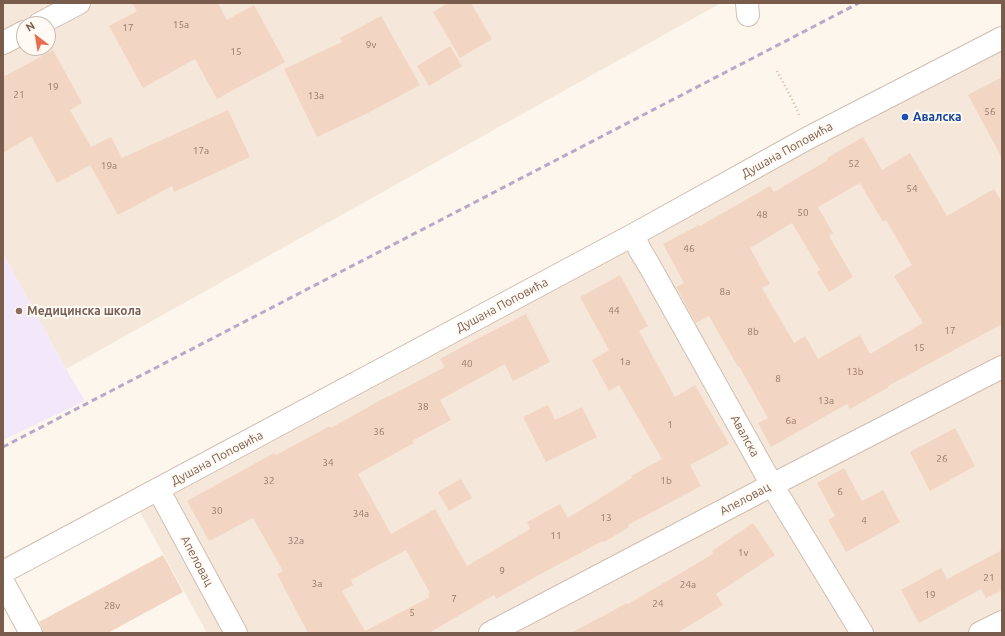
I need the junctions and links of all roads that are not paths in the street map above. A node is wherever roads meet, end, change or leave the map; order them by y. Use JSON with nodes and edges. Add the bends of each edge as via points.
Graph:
{"nodes":[{"id":1,"x":79,"y":3,"type":"edge"},
{"id":2,"x":54,"y":16,"type":"edge"},
{"id":3,"x":16,"y":36,"type":"edge"},
{"id":4,"x":1002,"y":38,"type":"edge"},
{"id":5,"x":3,"y":43,"type":"edge"},
{"id":6,"x":633,"y":235,"type":"junction"},
{"id":7,"x":1002,"y":367,"type":"edge"},
{"id":8,"x":772,"y":485,"type":"junction"},
{"id":9,"x":158,"y":489,"type":"junction"},
{"id":10,"x":3,"y":572,"type":"edge"},
{"id":11,"x":3,"y":582,"type":"edge"},
{"id":12,"x":1002,"y":622,"type":"edge"},
{"id":13,"x":31,"y":633,"type":"edge"},
{"id":14,"x":236,"y":633,"type":"edge"},
{"id":15,"x":490,"y":633,"type":"edge"},
{"id":16,"x":862,"y":633,"type":"edge"},
{"id":17,"x":980,"y":633,"type":"edge"}],
"edges":[{"from":1,"to":2,"type":"street"},
{"from":3,"to":5,"type":"street"},
{"from":4,"to":6,"type":"street","name":"Душана Поповића","via":[[808,138]]},
{"from":6,"to":8,"type":"street","name":"Авалска"},
{"from":6,"to":9,"type":"street","name":"Душана Поповића"},
{"from":7,"to":8,"type":"street","name":"Апеловац"},
{"from":8,"to":15,"type":"street","name":"Апеловац"},
{"from":8,"to":16,"type":"street","name":"Авалска"},
{"from":9,"to":10,"type":"street","name":"Душана Поповића"},
{"from":9,"to":14,"type":"street","name":"Апеловац"},
{"from":11,"to":13,"type":"street"},
{"from":12,"to":17,"type":"street"}]}
